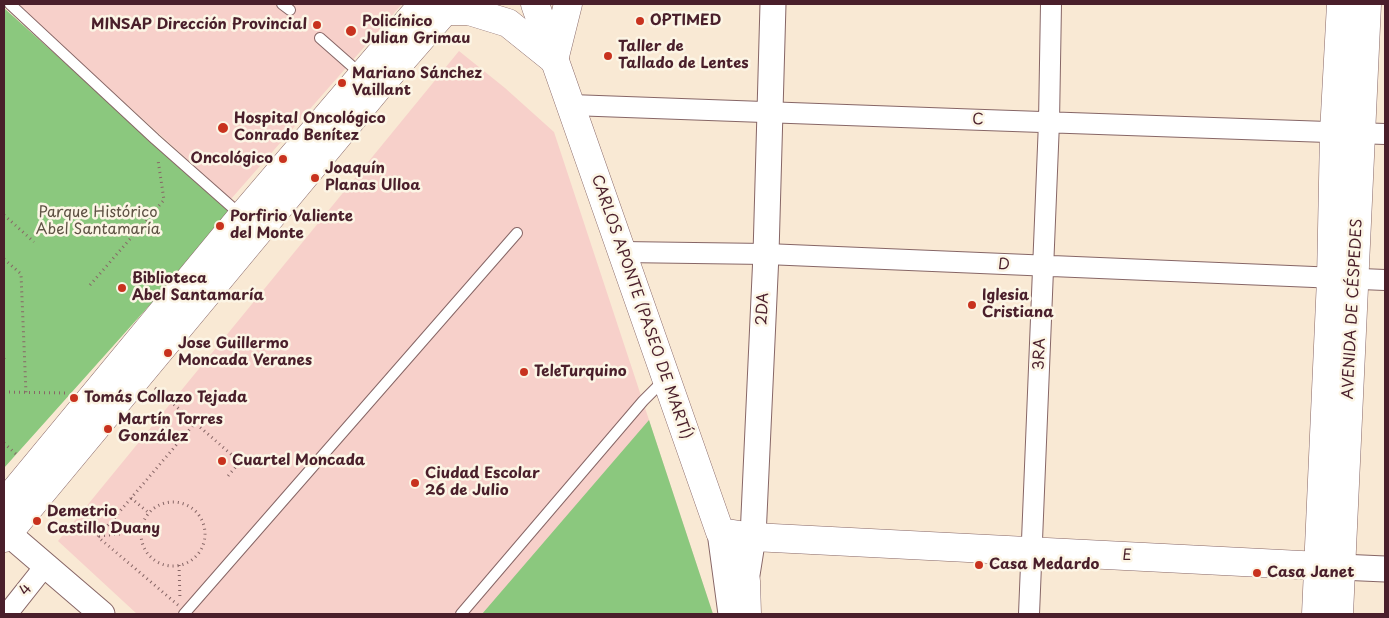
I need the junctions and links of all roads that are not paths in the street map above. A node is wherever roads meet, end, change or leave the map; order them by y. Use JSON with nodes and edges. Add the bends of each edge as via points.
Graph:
{"nodes":[{"id":1,"x":10,"y":4,"type":"edge"},
{"id":2,"x":535,"y":4,"type":"edge"},
{"id":3,"x":568,"y":4,"type":"edge"},
{"id":4,"x":773,"y":4,"type":"edge"},
{"id":5,"x":1051,"y":4,"type":"edge"},
{"id":6,"x":1341,"y":4,"type":"edge"},
{"id":7,"x":1367,"y":4,"type":"edge"},
{"id":8,"x":440,"y":6,"type":"edge"},
{"id":9,"x":320,"y":38,"type":"dead end"},
{"id":10,"x":554,"y":60,"type":"junction"},
{"id":11,"x":362,"y":75,"type":"junction"},
{"id":12,"x":571,"y":105,"type":"junction"},
{"id":13,"x":770,"y":114,"type":"junction"},
{"id":14,"x":1048,"y":122,"type":"junction"},
{"id":15,"x":1334,"y":133,"type":"junction"},
{"id":16,"x":1373,"y":134,"type":"edge"},
{"id":17,"x":242,"y":216,"type":"junction"},
{"id":18,"x":517,"y":233,"type":"dead end"},
{"id":19,"x":622,"y":252,"type":"junction"},
{"id":20,"x":766,"y":254,"type":"junction"},
{"id":21,"x":1043,"y":266,"type":"junction"},
{"id":22,"x":1343,"y":278,"type":"junction"},
{"id":23,"x":1385,"y":280,"type":"edge"},
{"id":24,"x":666,"y":377,"type":"junction"},
{"id":25,"x":4,"y":504,"type":"edge"},
{"id":26,"x":720,"y":532,"type":"junction"},
{"id":27,"x":5,"y":533,"type":"edge"},
{"id":28,"x":752,"y":537,"type":"junction"},
{"id":29,"x":1032,"y":552,"type":"junction"},
{"id":30,"x":46,"y":566,"type":"junction"},
{"id":31,"x":1329,"y":566,"type":"junction"},
{"id":32,"x":1385,"y":569,"type":"edge"},
{"id":33,"x":746,"y":581,"type":"junction"},
{"id":34,"x":6,"y":614,"type":"edge"},
{"id":35,"x":102,"y":614,"type":"edge"},
{"id":36,"x":184,"y":614,"type":"edge"},
{"id":37,"x":461,"y":614,"type":"edge"},
{"id":38,"x":731,"y":614,"type":"edge"},
{"id":39,"x":747,"y":614,"type":"edge"},
{"id":40,"x":1029,"y":614,"type":"edge"},
{"id":41,"x":1316,"y":614,"type":"edge"},
{"id":42,"x":1339,"y":614,"type":"edge"}],
"edges":[{"from":1,"to":17,"type":"lane"},
{"from":2,"to":10,"type":"main road","name":"CARLOS APONTE (PASEO DE MARTÍ)"},
{"from":3,"to":10,"type":"main road"},
{"from":4,"to":13,"type":"street","name":"2DA"},
{"from":5,"to":14,"type":"street","name":"3RA"},
{"from":6,"to":15,"type":"main road","name":"AVENIDA DE CÉSPEDES"},
{"from":7,"to":16,"type":"main road","name":"AVENIDA DE CÉSPEDES"},
{"from":8,"to":10,"type":"main road","via":[[508,23]]},
{"from":8,"to":11,"type":"main road"},
{"from":8,"to":27,"type":"main road","via":[[370,98]]},
{"from":9,"to":11,"type":"lane"},
{"from":10,"to":12,"type":"main road","name":"CARLOS APONTE (PASEO DE MARTÍ)"},
{"from":11,"to":17,"type":"main road"},
{"from":12,"to":13,"type":"street","name":"C"},
{"from":12,"to":19,"type":"main road","name":"CARLOS APONTE (PASEO DE MARTÍ)"},
{"from":13,"to":14,"type":"street","name":"C"},
{"from":13,"to":20,"type":"street","name":"2DA"},
{"from":14,"to":15,"type":"street","name":"C"},
{"from":14,"to":21,"type":"street","name":"3RA"},
{"from":15,"to":16,"type":"street","name":"C"},
{"from":15,"to":22,"type":"main road","name":"AVENIDA DE CÉSPEDES"},
{"from":16,"to":22,"type":"main road","name":"AVENIDA DE CÉSPEDES"},
{"from":17,"to":25,"type":"main road"},
{"from":18,"to":36,"type":"lane"},
{"from":19,"to":20,"type":"street","name":"D"},
{"from":19,"to":24,"type":"main road","name":"CARLOS APONTE (PASEO DE MARTÍ)"},
{"from":20,"to":21,"type":"street","name":"D"},
{"from":20,"to":28,"type":"street","name":"2DA"},
{"from":21,"to":22,"type":"street","name":"D"},
{"from":21,"to":29,"type":"street","name":"3RA"},
{"from":22,"to":23,"type":"street","name":"D"},
{"from":22,"to":31,"type":"main road","name":"AVENIDA DE CÉSPEDES"},
{"from":24,"to":26,"type":"main road","name":"CARLOS APONTE (PASEO DE MARTÍ)"},
{"from":24,"to":37,"type":"lane"},
{"from":26,"to":28,"type":"main road","name":"E"},
{"from":26,"to":33,"type":"main road","via":[[738,560]]},
{"from":26,"to":38,"type":"street","name":"CARLOS APONTE (PASEO DE MARTÍ)"},
{"from":27,"to":30,"type":"street"},
{"from":28,"to":29,"type":"main road","name":"E"},
{"from":28,"to":33,"type":"street","name":"2DA"},
{"from":29,"to":31,"type":"main road","name":"E"},
{"from":29,"to":40,"type":"street","name":"3RA"},
{"from":30,"to":34,"type":"street","name":"4"},
{"from":30,"to":35,"type":"street"},
{"from":31,"to":32,"type":"street","name":"E"},
{"from":31,"to":41,"type":"main road","name":"AVENIDA DE CÉSPEDES"},
{"from":31,"to":42,"type":"main road","name":"AVENIDA DE CÉSPEDES"},
{"from":33,"to":39,"type":"main road","name":"2DA"}]}
